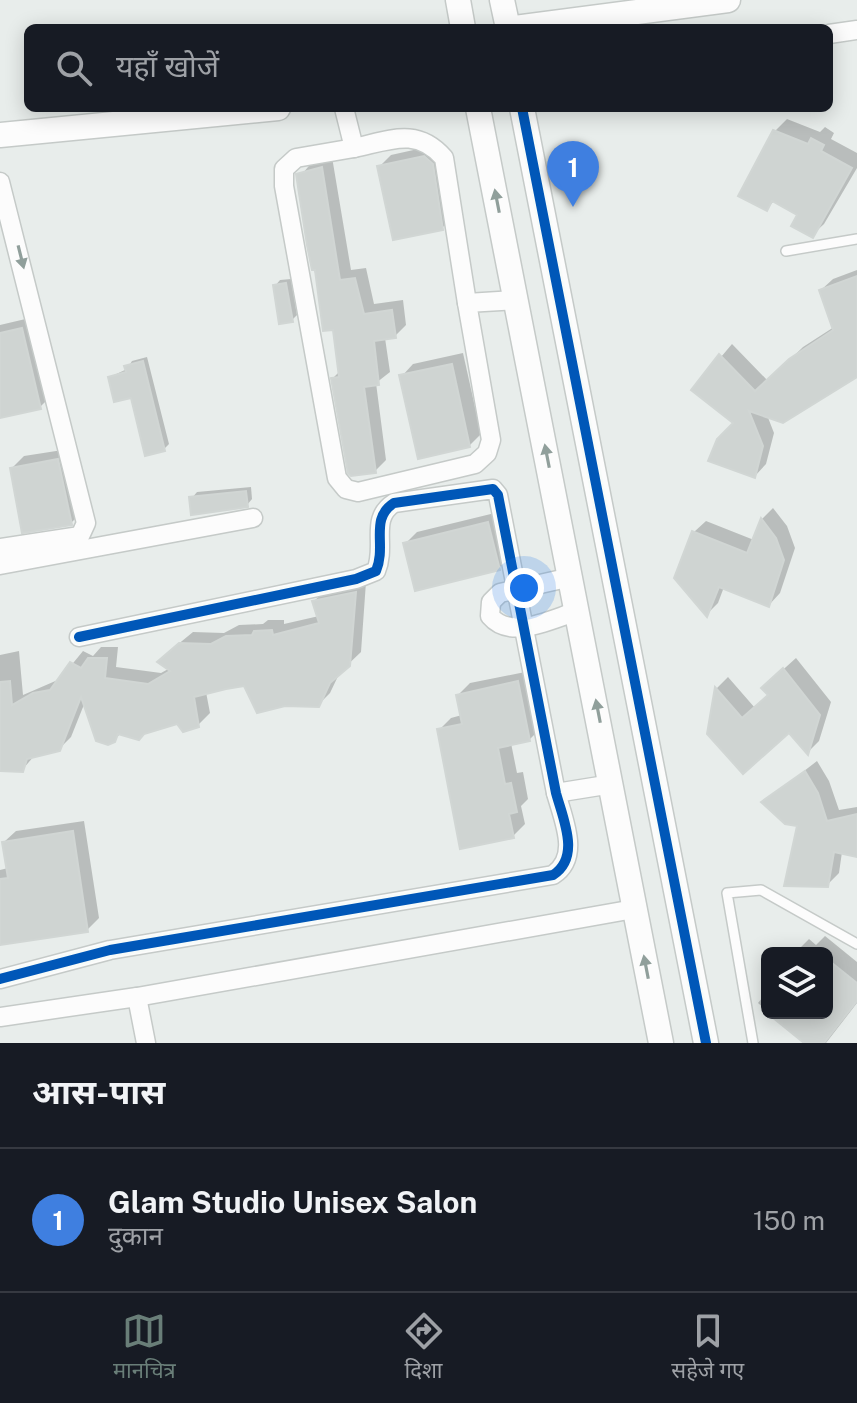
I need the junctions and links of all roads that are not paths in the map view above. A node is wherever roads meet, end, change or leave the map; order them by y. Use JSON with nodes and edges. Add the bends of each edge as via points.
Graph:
{"nodes":[{"id":1,"x":458,"y":0,"type":"edge"},
{"id":2,"x":502,"y":0,"type":"edge"},
{"id":3,"x":728,"y":0,"type":"edge"},
{"id":4,"x":462,"y":24,"type":"edge"},
{"id":5,"x":507,"y":24,"type":"edge"},
{"id":6,"x":545,"y":24,"type":"edge"},
{"id":7,"x":857,"y":30,"type":"edge"},
{"id":8,"x":833,"y":33,"type":"edge"},
{"id":9,"x":232,"y":112,"type":"edge"},
{"id":10,"x":345,"y":112,"type":"edge"},
{"id":11,"x":479,"y":112,"type":"edge"},
{"id":12,"x":523,"y":112,"type":"edge"},
{"id":13,"x":3,"y":132,"type":"edge"},
{"id":14,"x":354,"y":148,"type":"junction"},
{"id":15,"x":0,"y":182,"type":"edge"},
{"id":16,"x":857,"y":239,"type":"edge"},
{"id":17,"x":786,"y":251,"type":"dead end"},
{"id":18,"x":516,"y":300,"type":"junction"},
{"id":19,"x":467,"y":303,"type":"junction"},
{"id":20,"x":253,"y":518,"type":"dead end"},
{"id":21,"x":0,"y":548,"type":"edge"},
{"id":22,"x":0,"y":565,"type":"edge"},
{"id":23,"x":571,"y":577,"type":"junction"},
{"id":24,"x":516,"y":588,"type":"junction"},
{"id":25,"x":578,"y":611,"type":"junction"},
{"id":26,"x":524,"y":627,"type":"junction"},
{"id":27,"x":79,"y":637,"type":"dead end"},
{"id":28,"x":612,"y":784,"type":"junction"},
{"id":29,"x":556,"y":793,"type":"junction"},
{"id":30,"x":634,"y":909,"type":"junction"},
{"id":31,"x":857,"y":944,"type":"edge"},
{"id":32,"x":0,"y":979,"type":"edge"},
{"id":33,"x":137,"y":997,"type":"junction"},
{"id":34,"x":0,"y":1017,"type":"edge"},
{"id":35,"x":146,"y":1043,"type":"edge"},
{"id":36,"x":661,"y":1043,"type":"edge"},
{"id":37,"x":706,"y":1043,"type":"edge"},
{"id":38,"x":753,"y":1043,"type":"edge"}],
"edges":[{"from":1,"to":4,"type":"street"},
{"from":2,"to":5,"type":"street"},
{"from":3,"to":6,"type":"street"},
{"from":7,"to":8,"type":"street"},
{"from":9,"to":13,"type":"street"},
{"from":10,"to":14,"type":"street"},
{"from":18,"to":11,"type":"street","one_way":true},
{"from":12,"to":37,"type":"street"},
{"from":14,"to":19,"type":"street","via":[[407,137],[431,143],[444,158]]},
{"from":14,"to":19,"type":"street","via":[[296,158],[284,169],[337,478],[346,489],[358,492],[475,464],[487,453],[491,440]]},
{"from":15,"to":21,"type":"street","one_way":true,"via":[[86,523],[80,536]]},
{"from":16,"to":17,"type":"lane"},
{"from":18,"to":19,"type":"street"},
{"from":23,"to":18,"type":"street","one_way":true},
{"from":20,"to":22,"type":"street"},
{"from":23,"to":24,"type":"street"},
{"from":23,"to":25,"type":"street"},
{"from":24,"to":26,"type":"street"},
{"from":24,"to":26,"type":"street","via":[[491,602],[490,616],[498,626]]},
{"from":24,"to":27,"type":"street","via":[[493,489],[394,503],[383,510],[378,522],[382,557],[376,571],[356,579]]},
{"from":25,"to":26,"type":"street"},
{"from":28,"to":25,"type":"street","one_way":true},
{"from":26,"to":29,"type":"street"},
{"from":28,"to":29,"type":"street"},
{"from":28,"to":30,"type":"street"},
{"from":29,"to":32,"type":"street","via":[[568,855],[553,875],[110,950]]},
{"from":30,"to":33,"type":"street"},
{"from":36,"to":30,"type":"street","one_way":true},
{"from":31,"to":38,"type":"lane","via":[[761,890],[727,893]]},
{"from":33,"to":34,"type":"street"},
{"from":33,"to":35,"type":"street"}]}
